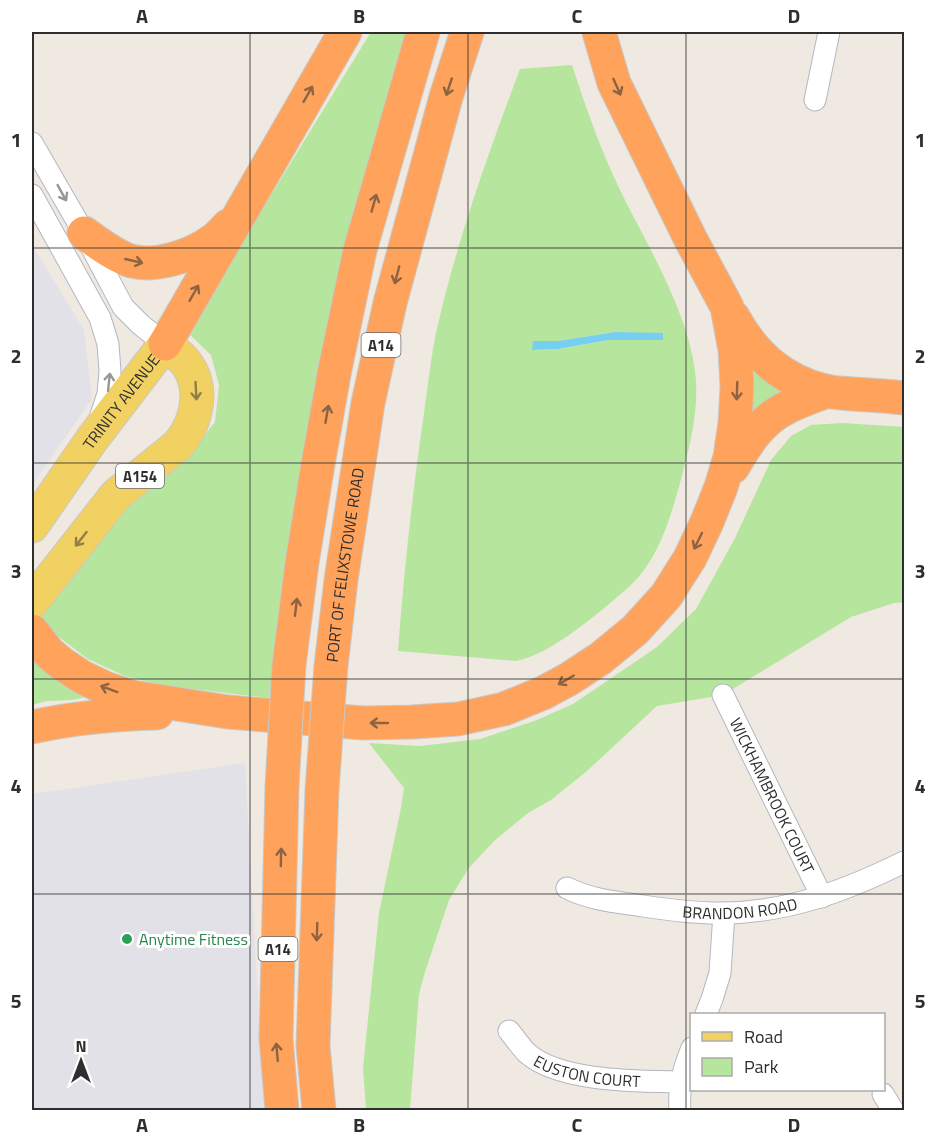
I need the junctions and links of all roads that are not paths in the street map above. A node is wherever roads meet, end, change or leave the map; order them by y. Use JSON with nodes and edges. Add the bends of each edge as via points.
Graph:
{"nodes":[{"id":1,"x":345,"y":32,"type":"edge"},
{"id":2,"x":423,"y":32,"type":"edge"},
{"id":3,"x":467,"y":32,"type":"edge"},
{"id":4,"x":599,"y":32,"type":"edge"},
{"id":5,"x":829,"y":32,"type":"edge"},
{"id":6,"x":815,"y":100,"type":"dead end"},
{"id":7,"x":32,"y":143,"type":"edge"},
{"id":8,"x":32,"y":195,"type":"edge"},
{"id":9,"x":237,"y":217,"type":"junction"},
{"id":10,"x":84,"y":233,"type":"junction"},
{"id":11,"x":727,"y":307,"type":"junction"},
{"id":12,"x":165,"y":344,"type":"junction"},
{"id":13,"x":826,"y":392,"type":"junction"},
{"id":14,"x":904,"y":398,"type":"edge"},
{"id":15,"x":93,"y":438,"type":"junction"},
{"id":16,"x":721,"y":487,"type":"junction"},
{"id":17,"x":32,"y":526,"type":"edge"},
{"id":18,"x":32,"y":602,"type":"edge"},
{"id":19,"x":32,"y":631,"type":"edge"},
{"id":20,"x":723,"y":695,"type":"dead end"},
{"id":21,"x":228,"y":712,"type":"junction"},
{"id":22,"x":32,"y":727,"type":"edge"},
{"id":23,"x":904,"y":862,"type":"edge"},
{"id":24,"x":567,"y":888,"type":"dead end"},
{"id":25,"x":822,"y":897,"type":"junction"},
{"id":26,"x":724,"y":913,"type":"junction"},
{"id":27,"x":706,"y":1013,"type":"edge"},
{"id":28,"x":509,"y":1031,"type":"dead end"},
{"id":29,"x":690,"y":1053,"type":"edge"},
{"id":30,"x":680,"y":1082,"type":"junction"},
{"id":31,"x":282,"y":1110,"type":"edge"},
{"id":32,"x":319,"y":1110,"type":"edge"},
{"id":33,"x":680,"y":1110,"type":"edge"}],
"edges":[{"from":9,"to":1,"type":"highway","one_way":true},
{"from":31,"to":2,"type":"highway","number":"A14","one_way":true,"bridge":true,"via":[[276,1039],[282,787],[289,665],[302,562],[360,250]]},
{"from":3,"to":32,"type":"highway","name":"PORT OF FELIXSTOWE ROAD","number":"A14","one_way":true,"bridge":true,"via":[[387,314],[340,580],[322,790],[313,1046]]},
{"from":4,"to":11,"type":"highway","one_way":true,"via":[[615,84]]},
{"from":5,"to":6,"type":"street"},
{"from":7,"to":10,"type":"street","one_way":true},
{"from":15,"to":8,"type":"street","one_way":true,"via":[[108,394],[108,344],[100,318]]},
{"from":10,"to":9,"type":"highway","one_way":true,"via":[[120,258],[163,262],[214,239]]},
{"from":12,"to":9,"type":"highway","one_way":true},
{"from":10,"to":12,"type":"street","via":[[123,307]]},
{"from":11,"to":13,"type":"highway","via":[[742,333],[769,363],[789,378]]},
{"from":11,"to":16,"type":"highway","one_way":true,"via":[[737,386],[730,457]]},
{"from":12,"to":15,"type":"main road","name":"TRINITY AVENUE"},
{"from":12,"to":18,"type":"main road","name":"TRINITY AVENUE","number":"A154","one_way":true,"via":[[193,374],[197,386],[192,424],[178,445],[116,495]]},
{"from":13,"to":14,"type":"highway"},
{"from":13,"to":16,"type":"highway","via":[[784,408],[768,420],[751,437]]},
{"from":15,"to":17,"type":"main road","name":"TRINITY AVENUE"},
{"from":16,"to":21,"type":"highway","one_way":true,"via":[[690,558],[666,596],[635,630],[601,658],[543,693],[504,709],[458,719],[412,722],[363,723]]},
{"from":21,"to":19,"type":"highway","one_way":true,"via":[[132,697],[105,688],[61,663]]},
{"from":20,"to":25,"type":"street","name":"WICKHAMBROOK COURT"},
{"from":21,"to":22,"type":"highway","via":[[120,714]]},
{"from":23,"to":25,"type":"street","name":"BRANDON ROAD"},
{"from":24,"to":26,"type":"street","name":"BRANDON ROAD","via":[[600,899]]},
{"from":25,"to":26,"type":"street","name":"BRANDON ROAD","via":[[771,909]]},
{"from":26,"to":27,"type":"street","via":[[720,973]]},
{"from":28,"to":30,"type":"street","name":"EUSTON COURT","via":[[545,1065],[571,1073]]},
{"from":29,"to":30,"type":"street"},
{"from":30,"to":33,"type":"street"}]}
